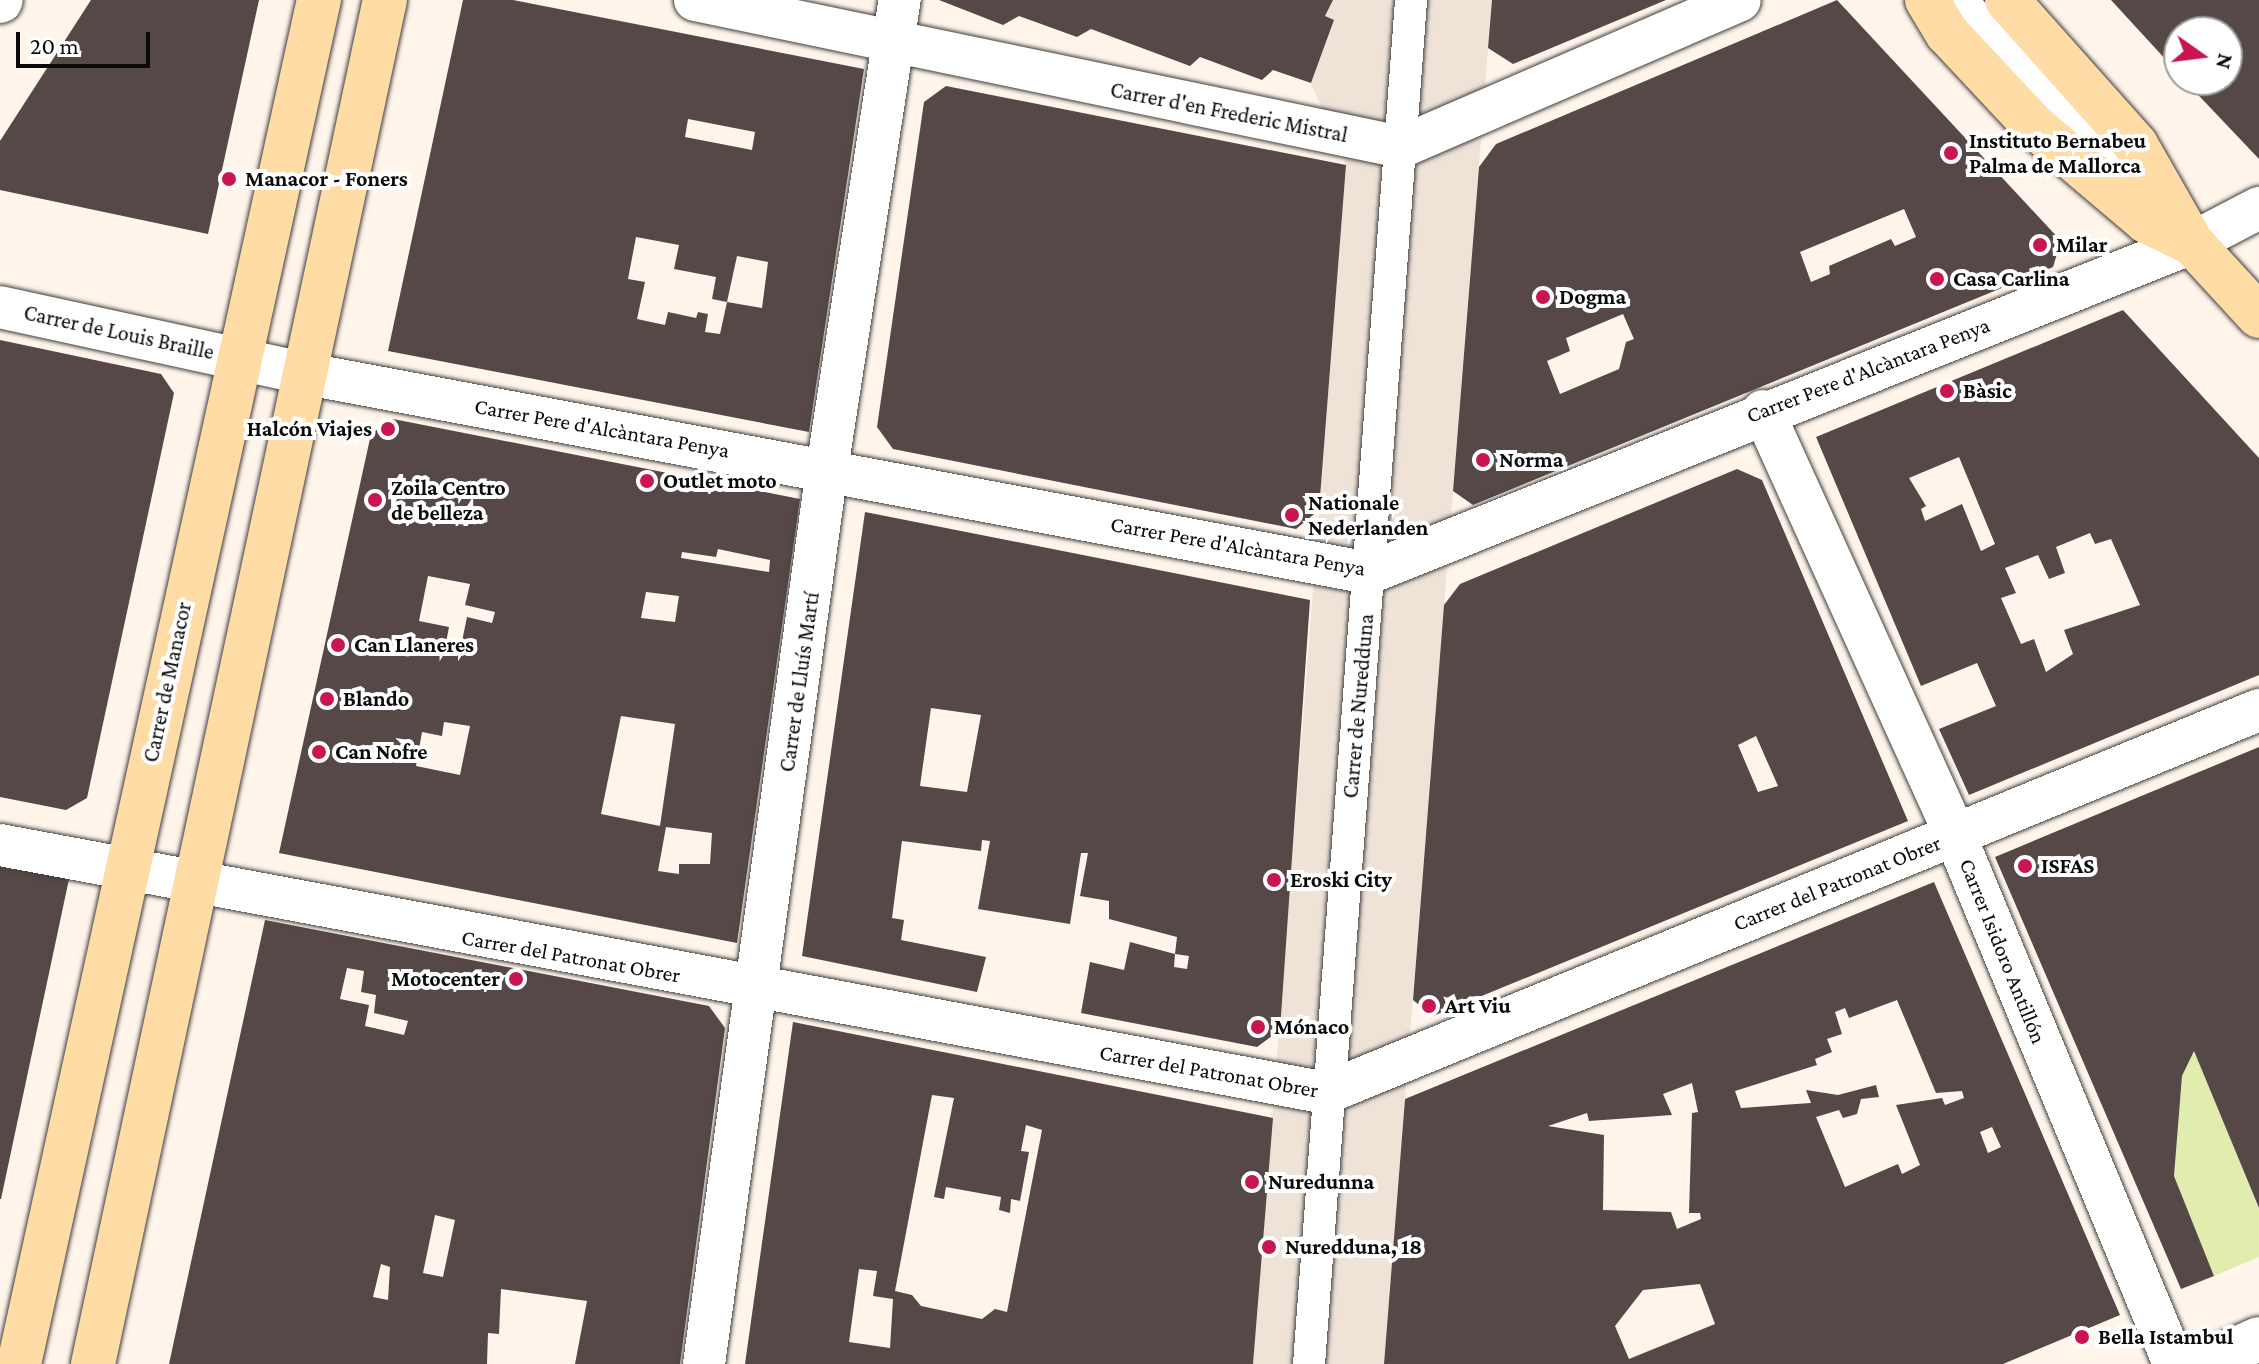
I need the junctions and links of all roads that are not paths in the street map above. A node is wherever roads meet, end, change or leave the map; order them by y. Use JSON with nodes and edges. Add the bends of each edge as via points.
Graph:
{"nodes":[{"id":1,"x":319,"y":0,"type":"edge"},
{"id":2,"x":385,"y":0,"type":"edge"},
{"id":3,"x":695,"y":0,"type":"edge"},
{"id":4,"x":900,"y":0,"type":"edge"},
{"id":5,"x":1411,"y":0,"type":"edge"},
{"id":6,"x":1740,"y":0,"type":"edge"},
{"id":7,"x":1927,"y":0,"type":"edge"},
{"id":8,"x":1988,"y":8,"type":"edge"},
{"id":9,"x":893,"y":44,"type":"junction"},
{"id":10,"x":1401,"y":147,"type":"junction"},
{"id":11,"x":2259,"y":208,"type":"edge"},
{"id":12,"x":2192,"y":243,"type":"junction"},
{"id":13,"x":0,"y":307,"type":"edge"},
{"id":14,"x":2259,"y":316,"type":"edge"},
{"id":15,"x":237,"y":358,"type":"junction"},
{"id":16,"x":302,"y":373,"type":"junction"},
{"id":17,"x":1763,"y":411,"type":"junction"},
{"id":18,"x":827,"y":469,"type":"junction"},
{"id":19,"x":1369,"y":573,"type":"junction"},
{"id":20,"x":2259,"y":710,"type":"edge"},
{"id":21,"x":1955,"y":835,"type":"junction"},
{"id":22,"x":0,"y":845,"type":"edge"},
{"id":23,"x":126,"y":871,"type":"junction"},
{"id":24,"x":194,"y":886,"type":"junction"},
{"id":25,"x":758,"y":990,"type":"junction"},
{"id":26,"x":1326,"y":1093,"type":"junction"},
{"id":27,"x":2259,"y":1339,"type":"edge"},
{"id":28,"x":19,"y":1364,"type":"edge"},
{"id":29,"x":93,"y":1364,"type":"edge"},
{"id":30,"x":704,"y":1364,"type":"edge"},
{"id":31,"x":1309,"y":1364,"type":"edge"},
{"id":32,"x":2174,"y":1364,"type":"edge"},
{"id":33,"x":2203,"y":1364,"type":"edge"}],
"edges":[{"from":1,"to":15,"type":"main road","name":"Carrer de Manacor"},
{"from":2,"to":16,"type":"main road"},
{"from":3,"to":9,"type":"street","name":"Carrer d'en Frederic Mistral"},
{"from":4,"to":9,"type":"street","name":"Carrer de Lluís Martí"},
{"from":5,"to":10,"type":"street","name":"Carrer de Nuredduna"},
{"from":6,"to":10,"type":"street"},
{"from":7,"to":12,"type":"main road","via":[[1947,33],[2034,126],[2146,221]]},
{"from":8,"to":12,"type":"main road","via":[[2136,145]]},
{"from":9,"to":10,"type":"street","name":"Carrer d'en Frederic Mistral"},
{"from":9,"to":18,"type":"street","name":"Carrer de Lluís Martí"},
{"from":10,"to":19,"type":"street","name":"Carrer de Nuredduna"},
{"from":11,"to":12,"type":"street","name":"Carrer Pere d'Alcàntara Penya"},
{"from":12,"to":14,"type":"main road"},
{"from":12,"to":17,"type":"street","name":"Carrer Pere d'Alcàntara Penya"},
{"from":13,"to":15,"type":"street","name":"Carrer de Louis Braille"},
{"from":15,"to":16,"type":"street","name":"Carrer Pere d'Alcàntara Penya"},
{"from":15,"to":23,"type":"main road","name":"Carrer de Manacor"},
{"from":16,"to":18,"type":"street","name":"Carrer Pere d'Alcàntara Penya"},
{"from":16,"to":24,"type":"main road"},
{"from":17,"to":19,"type":"street","name":"Carrer Pere d'Alcàntara Penya"},
{"from":17,"to":21,"type":"street","name":"Carrer Isidoro Antillón"},
{"from":18,"to":19,"type":"street","name":"Carrer Pere d'Alcàntara Penya"},
{"from":18,"to":25,"type":"street","name":"Carrer de Lluís Martí"},
{"from":19,"to":26,"type":"street","name":"Carrer de Nuredduna"},
{"from":20,"to":21,"type":"street","name":"Carrer del Patronat Obrer"},
{"from":21,"to":26,"type":"street","name":"Carrer del Patronat Obrer"},
{"from":21,"to":32,"type":"street","name":"Carrer Isidoro Antillón"},
{"from":22,"to":23,"type":"street","name":"Carrer del Patronat Obrer"},
{"from":23,"to":24,"type":"street","name":"Carrer del Patronat Obrer"},
{"from":23,"to":28,"type":"main road","name":"Carrer de Manacor"},
{"from":24,"to":25,"type":"street","name":"Carrer del Patronat Obrer"},
{"from":24,"to":29,"type":"main road"},
{"from":25,"to":26,"type":"street","name":"Carrer del Patronat Obrer"},
{"from":25,"to":30,"type":"street","name":"Carrer de Lluís Martí"},
{"from":26,"to":31,"type":"street","name":"Carrer de Nuredduna"},
{"from":27,"to":33,"type":"street"}]}
